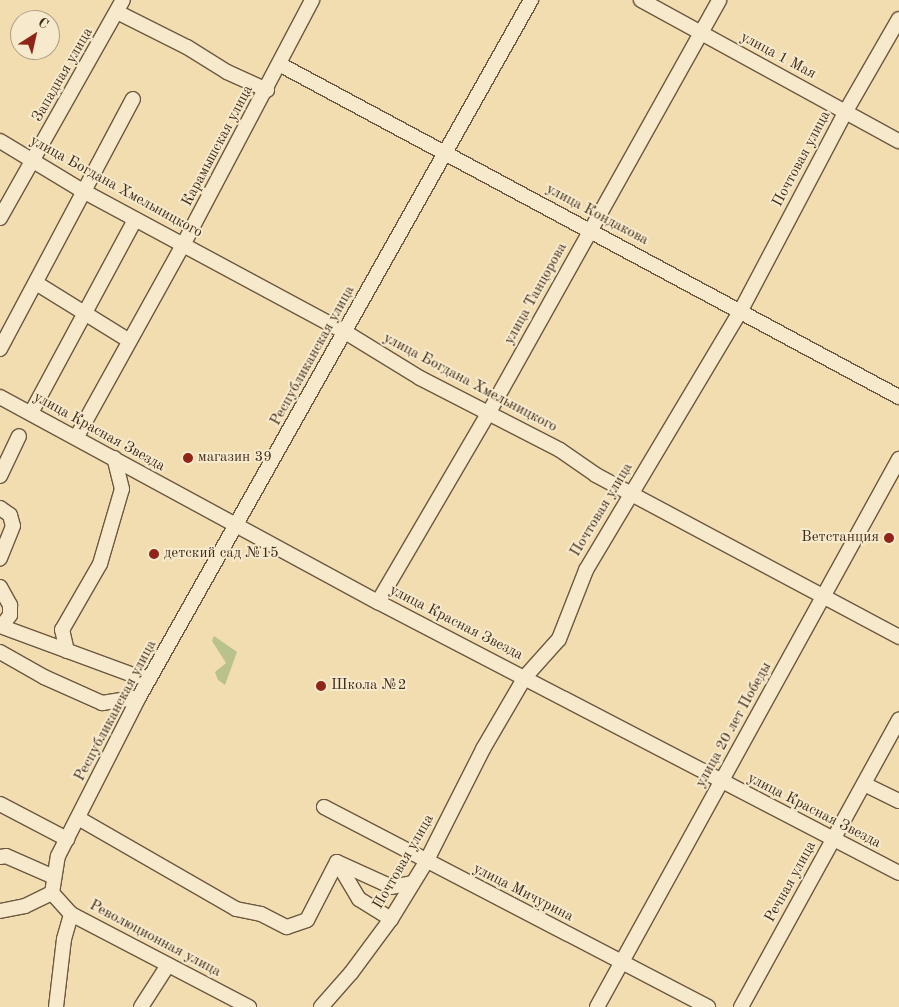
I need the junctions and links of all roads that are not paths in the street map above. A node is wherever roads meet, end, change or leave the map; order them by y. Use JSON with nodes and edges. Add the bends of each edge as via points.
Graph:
{"nodes":[{"id":1,"x":312,"y":0,"type":"edge"},
{"id":2,"x":531,"y":0,"type":"edge"},
{"id":3,"x":641,"y":0,"type":"edge"},
{"id":4,"x":720,"y":0,"type":"edge"},
{"id":5,"x":120,"y":6,"type":"edge"},
{"id":6,"x":899,"y":19,"type":"edge"},
{"id":7,"x":702,"y":33,"type":"junction"},
{"id":8,"x":279,"y":64,"type":"junction"},
{"id":9,"x":267,"y":90,"type":"junction"},
{"id":10,"x":133,"y":99,"type":"dead end"},
{"id":11,"x":846,"y":111,"type":"junction"},
{"id":12,"x":0,"y":140,"type":"edge"},
{"id":13,"x":899,"y":140,"type":"edge"},
{"id":14,"x":446,"y":154,"type":"junction"},
{"id":15,"x":33,"y":160,"type":"junction"},
{"id":16,"x":83,"y":191,"type":"junction"},
{"id":17,"x":0,"y":218,"type":"edge"},
{"id":18,"x":135,"y":220,"type":"junction"},
{"id":19,"x":591,"y":229,"type":"junction"},
{"id":20,"x":183,"y":244,"type":"junction"},
{"id":21,"x":36,"y":283,"type":"junction"},
{"id":22,"x":740,"y":312,"type":"junction"},
{"id":23,"x":85,"y":314,"type":"junction"},
{"id":24,"x":345,"y":332,"type":"junction"},
{"id":25,"x":128,"y":340,"type":"junction"},
{"id":26,"x":0,"y":349,"type":"edge"},
{"id":27,"x":0,"y":397,"type":"edge"},
{"id":28,"x":899,"y":397,"type":"edge"},
{"id":29,"x":31,"y":413,"type":"junction"},
{"id":30,"x":488,"y":414,"type":"junction"},
{"id":31,"x":20,"y":436,"type":"dead end"},
{"id":32,"x":76,"y":438,"type":"junction"},
{"id":33,"x":114,"y":458,"type":"junction"},
{"id":34,"x":899,"y":459,"type":"edge"},
{"id":35,"x":0,"y":476,"type":"edge"},
{"id":36,"x":632,"y":492,"type":"junction"},
{"id":37,"x":0,"y":508,"type":"edge"},
{"id":38,"x":236,"y":526,"type":"junction"},
{"id":39,"x":0,"y":558,"type":"edge"},
{"id":40,"x":0,"y":587,"type":"edge"},
{"id":41,"x":824,"y":596,"type":"junction"},
{"id":42,"x":378,"y":602,"type":"junction"},
{"id":43,"x":1,"y":626,"type":"edge"},
{"id":44,"x":899,"y":637,"type":"edge"},
{"id":45,"x":67,"y":651,"type":"junction"},
{"id":46,"x":0,"y":652,"type":"edge"},
{"id":47,"x":525,"y":677,"type":"junction"},
{"id":48,"x":150,"y":678,"type":"junction"},
{"id":49,"x":139,"y":697,"type":"junction"},
{"id":50,"x":899,"y":720,"type":"edge"},
{"id":51,"x":721,"y":782,"type":"junction"},
{"id":52,"x":864,"y":784,"type":"junction"},
{"id":53,"x":899,"y":801,"type":"edge"},
{"id":54,"x":0,"y":804,"type":"edge"},
{"id":55,"x":324,"y":807,"type":"dead end"},
{"id":56,"x":78,"y":818,"type":"junction"},
{"id":57,"x":833,"y":837,"type":"junction"},
{"id":58,"x":67,"y":839,"type":"junction"},
{"id":59,"x":0,"y":857,"type":"edge"},
{"id":60,"x":336,"y":862,"type":"junction"},
{"id":61,"x":426,"y":862,"type":"junction"},
{"id":62,"x":899,"y":873,"type":"edge"},
{"id":63,"x":54,"y":877,"type":"junction"},
{"id":64,"x":413,"y":883,"type":"junction"},
{"id":65,"x":52,"y":893,"type":"junction"},
{"id":66,"x":0,"y":911,"type":"edge"},
{"id":67,"x":71,"y":914,"type":"junction"},
{"id":68,"x":391,"y":919,"type":"junction"},
{"id":69,"x":622,"y":962,"type":"junction"},
{"id":70,"x":168,"y":964,"type":"junction"},
{"id":71,"x":56,"y":1007,"type":"edge"},
{"id":72,"x":141,"y":1007,"type":"edge"},
{"id":73,"x":249,"y":1007,"type":"edge"},
{"id":74,"x":320,"y":1007,"type":"edge"},
{"id":75,"x":597,"y":1007,"type":"edge"},
{"id":76,"x":708,"y":1007,"type":"edge"},
{"id":77,"x":741,"y":1007,"type":"edge"}],
"edges":[{"from":1,"to":8,"type":"street","name":"Карамышская улица"},
{"from":2,"to":14,"type":"street","name":"Республиканская улица"},
{"from":3,"to":7,"type":"street","name":"улица 1 Мая"},
{"from":4,"to":7,"type":"street","name":"улица Танцорова"},
{"from":5,"to":9,"type":"street","via":[[227,72]]},
{"from":5,"to":15,"type":"street","name":"Западная улица"},
{"from":6,"to":11,"type":"street","name":"Почтовая улица"},
{"from":7,"to":11,"type":"street","name":"улица 1 Мая"},
{"from":7,"to":19,"type":"street","name":"улица Танцорова"},
{"from":8,"to":9,"type":"street","name":"Карамышская улица"},
{"from":8,"to":14,"type":"street","name":"улица Кондакова"},
{"from":9,"to":20,"type":"street","name":"Карамышская улица"},
{"from":10,"to":16,"type":"street"},
{"from":11,"to":13,"type":"street","name":"улица 1 Мая"},
{"from":11,"to":22,"type":"street","name":"Почтовая улица"},
{"from":12,"to":15,"type":"street","name":"улица Богдана Хмельницкого"},
{"from":14,"to":19,"type":"street","name":"улица Кондакова"},
{"from":14,"to":24,"type":"street","name":"Республиканская улица"},
{"from":15,"to":16,"type":"street","name":"улица Богдана Хмельницкого"},
{"from":15,"to":17,"type":"street","name":"Западная улица"},
{"from":16,"to":18,"type":"street","name":"улица Богдана Хмельницкого"},
{"from":16,"to":21,"type":"street"},
{"from":18,"to":20,"type":"street","name":"улица Богдана Хмельницкого"},
{"from":18,"to":23,"type":"street"},
{"from":19,"to":22,"type":"street","name":"улица Кондакова"},
{"from":19,"to":30,"type":"street","name":"улица Танцорова"},
{"from":20,"to":24,"type":"street","name":"улица Богдана Хмельницкого"},
{"from":20,"to":25,"type":"street","name":"Карамышская улица"},
{"from":21,"to":23,"type":"street"},
{"from":21,"to":26,"type":"street"},
{"from":22,"to":28,"type":"street","name":"улица Кондакова"},
{"from":22,"to":36,"type":"street","name":"Почтовая улица"},
{"from":23,"to":25,"type":"street"},
{"from":23,"to":29,"type":"street"},
{"from":24,"to":30,"type":"street","name":"улица Богдана Хмельницкого"},
{"from":24,"to":38,"type":"street","name":"Республиканская улица"},
{"from":25,"to":32,"type":"street","name":"Карамышская улица"},
{"from":27,"to":29,"type":"street","name":"улица Красная Звезда"},
{"from":29,"to":32,"type":"street","name":"улица Красная Звезда"},
{"from":30,"to":36,"type":"street","name":"улица Богдана Хмельницкого","via":[[560,450],[596,475]]},
{"from":30,"to":42,"type":"street","name":"улица Танцорова"},
{"from":31,"to":35,"type":"street"},
{"from":32,"to":33,"type":"street","name":"улица Красная Звезда"},
{"from":33,"to":38,"type":"street","name":"улица Красная Звезда"},
{"from":33,"to":45,"type":"street","via":[[122,489],[100,564],[62,630]]},
{"from":34,"to":41,"type":"street","name":"улица 20 лет Победы"},
{"from":36,"to":41,"type":"street","name":"улица Богдана Хмельницкого"},
{"from":36,"to":47,"type":"street","name":"Почтовая улица","via":[[586,570],[559,639]]},
{"from":37,"to":39,"type":"street","via":[[10,515],[12,526]]},
{"from":38,"to":42,"type":"street","name":"улица Красная Звезда"},
{"from":38,"to":48,"type":"street","name":"Республиканская улица"},
{"from":40,"to":43,"type":"street","via":[[10,605],[10,615]]},
{"from":41,"to":44,"type":"street","name":"улица Богдана Хмельницкого"},
{"from":41,"to":51,"type":"street","name":"улица 20 лет Победы"},
{"from":42,"to":47,"type":"street","name":"улица Красная Звезда"},
{"from":43,"to":45,"type":"street"},
{"from":45,"to":48,"type":"street"},
{"from":46,"to":49,"type":"street","via":[[102,703]]},
{"from":47,"to":51,"type":"street","name":"улица Красная Звезда"},
{"from":47,"to":61,"type":"street","name":"Почтовая улица","via":[[483,749]]},
{"from":48,"to":49,"type":"street","name":"Республиканская улица"},
{"from":49,"to":56,"type":"street","name":"Республиканская улица"},
{"from":50,"to":52,"type":"street","name":"Речная улица"},
{"from":51,"to":57,"type":"street","name":"улица Красная Звезда"},
{"from":51,"to":69,"type":"street","name":"улица 20 лет Победы"},
{"from":52,"to":53,"type":"street"},
{"from":52,"to":57,"type":"street","name":"Речная улица"},
{"from":54,"to":58,"type":"street"},
{"from":55,"to":61,"type":"street","name":"улица Мичурина"},
{"from":56,"to":58,"type":"street","name":"Республиканская улица"},
{"from":56,"to":60,"type":"street","via":[[236,909],[261,914],[287,927],[307,920]]},
{"from":57,"to":62,"type":"street","name":"улица Красная Звезда"},
{"from":57,"to":77,"type":"street","name":"Речная улица"},
{"from":58,"to":63,"type":"street","name":"Республиканская улица","via":[[58,856]]},
{"from":59,"to":63,"type":"street","via":[[6,856]]},
{"from":60,"to":64,"type":"street","via":[[392,887]]},
{"from":60,"to":68,"type":"street","via":[[360,899]]},
{"from":61,"to":64,"type":"street","name":"Почтовая улица"},
{"from":61,"to":69,"type":"street","name":"улица Мичурина"},
{"from":63,"to":65,"type":"street","name":"Республиканская улица"},
{"from":64,"to":68,"type":"street","name":"Почтовая улица"},
{"from":65,"to":66,"type":"street","via":[[25,906]]},
{"from":65,"to":67,"type":"street","name":"Революционная улица"},
{"from":67,"to":70,"type":"street","name":"Революционная улица"},
{"from":67,"to":71,"type":"street","via":[[64,940]]},
{"from":68,"to":74,"type":"street","name":"Почтовая улица","via":[[351,973]]},
{"from":69,"to":75,"type":"street","name":"улица 20 лет Победы"},
{"from":69,"to":76,"type":"street","name":"улица Мичурина"},
{"from":70,"to":72,"type":"street"},
{"from":70,"to":73,"type":"street","name":"Революционная улица"}]}
